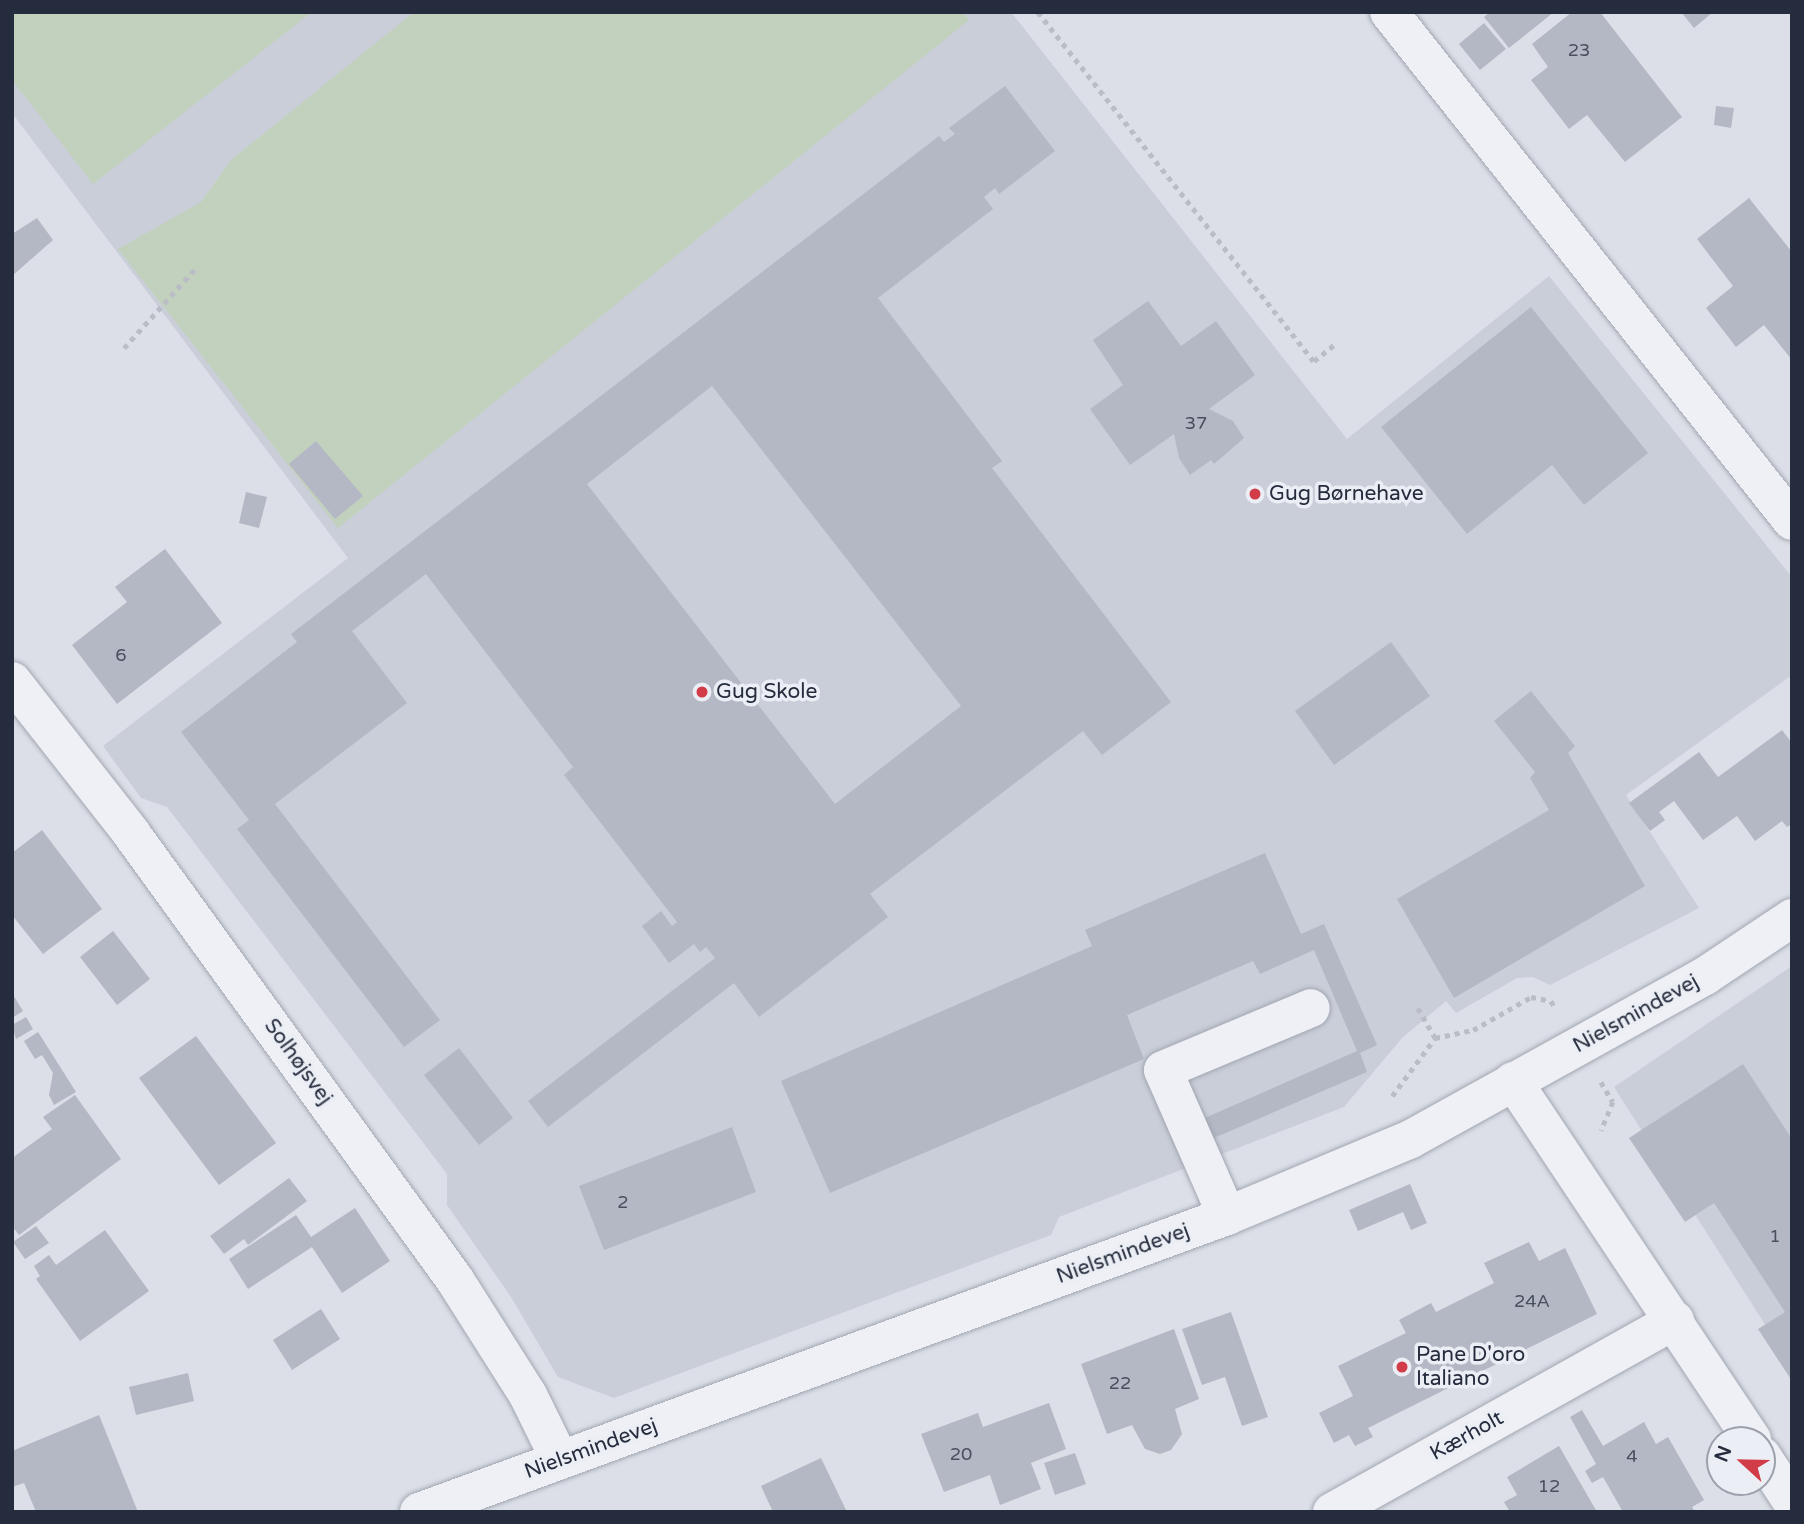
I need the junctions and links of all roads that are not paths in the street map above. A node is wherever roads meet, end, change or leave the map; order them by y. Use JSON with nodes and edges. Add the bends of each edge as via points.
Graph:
{"nodes":[{"id":1,"x":1389,"y":12,"type":"edge"},
{"id":2,"x":1792,"y":521,"type":"edge"},
{"id":3,"x":12,"y":681,"type":"edge"},
{"id":4,"x":24,"y":720,"type":"edge"},
{"id":5,"x":1792,"y":918,"type":"edge"},
{"id":6,"x":1311,"y":1008,"type":"dead end"},
{"id":7,"x":1513,"y":1081,"type":"junction"},
{"id":8,"x":1227,"y":1216,"type":"junction"},
{"id":9,"x":1675,"y":1320,"type":"junction"},
{"id":10,"x":1743,"y":1426,"type":"edge"},
{"id":11,"x":561,"y":1460,"type":"junction"},
{"id":12,"x":1776,"y":1477,"type":"edge"},
{"id":13,"x":1792,"y":1502,"type":"edge"},
{"id":14,"x":419,"y":1512,"type":"edge"},
{"id":15,"x":1332,"y":1512,"type":"edge"}],
"edges":[{"from":1,"to":2,"type":"street"},
{"from":3,"to":4,"type":"street","name":"Solhøjsvej"},
{"from":4,"to":11,"type":"street","name":"Solhøjsvej","via":[[139,844],[454,1280],[527,1395]]},
{"from":5,"to":7,"type":"street","name":"Nielsmindevej","via":[[1705,976]]},
{"from":6,"to":8,"type":"street","via":[[1163,1070]]},
{"from":7,"to":8,"type":"street","name":"Nielsmindevej","via":[[1411,1139]]},
{"from":7,"to":9,"type":"street"},
{"from":8,"to":11,"type":"street","name":"Nielsmindevej"},
{"from":9,"to":10,"type":"street"},
{"from":9,"to":15,"type":"street","name":"Kærholt"},
{"from":11,"to":14,"type":"street","name":"Nielsmindevej"},
{"from":12,"to":13,"type":"street"}]}
